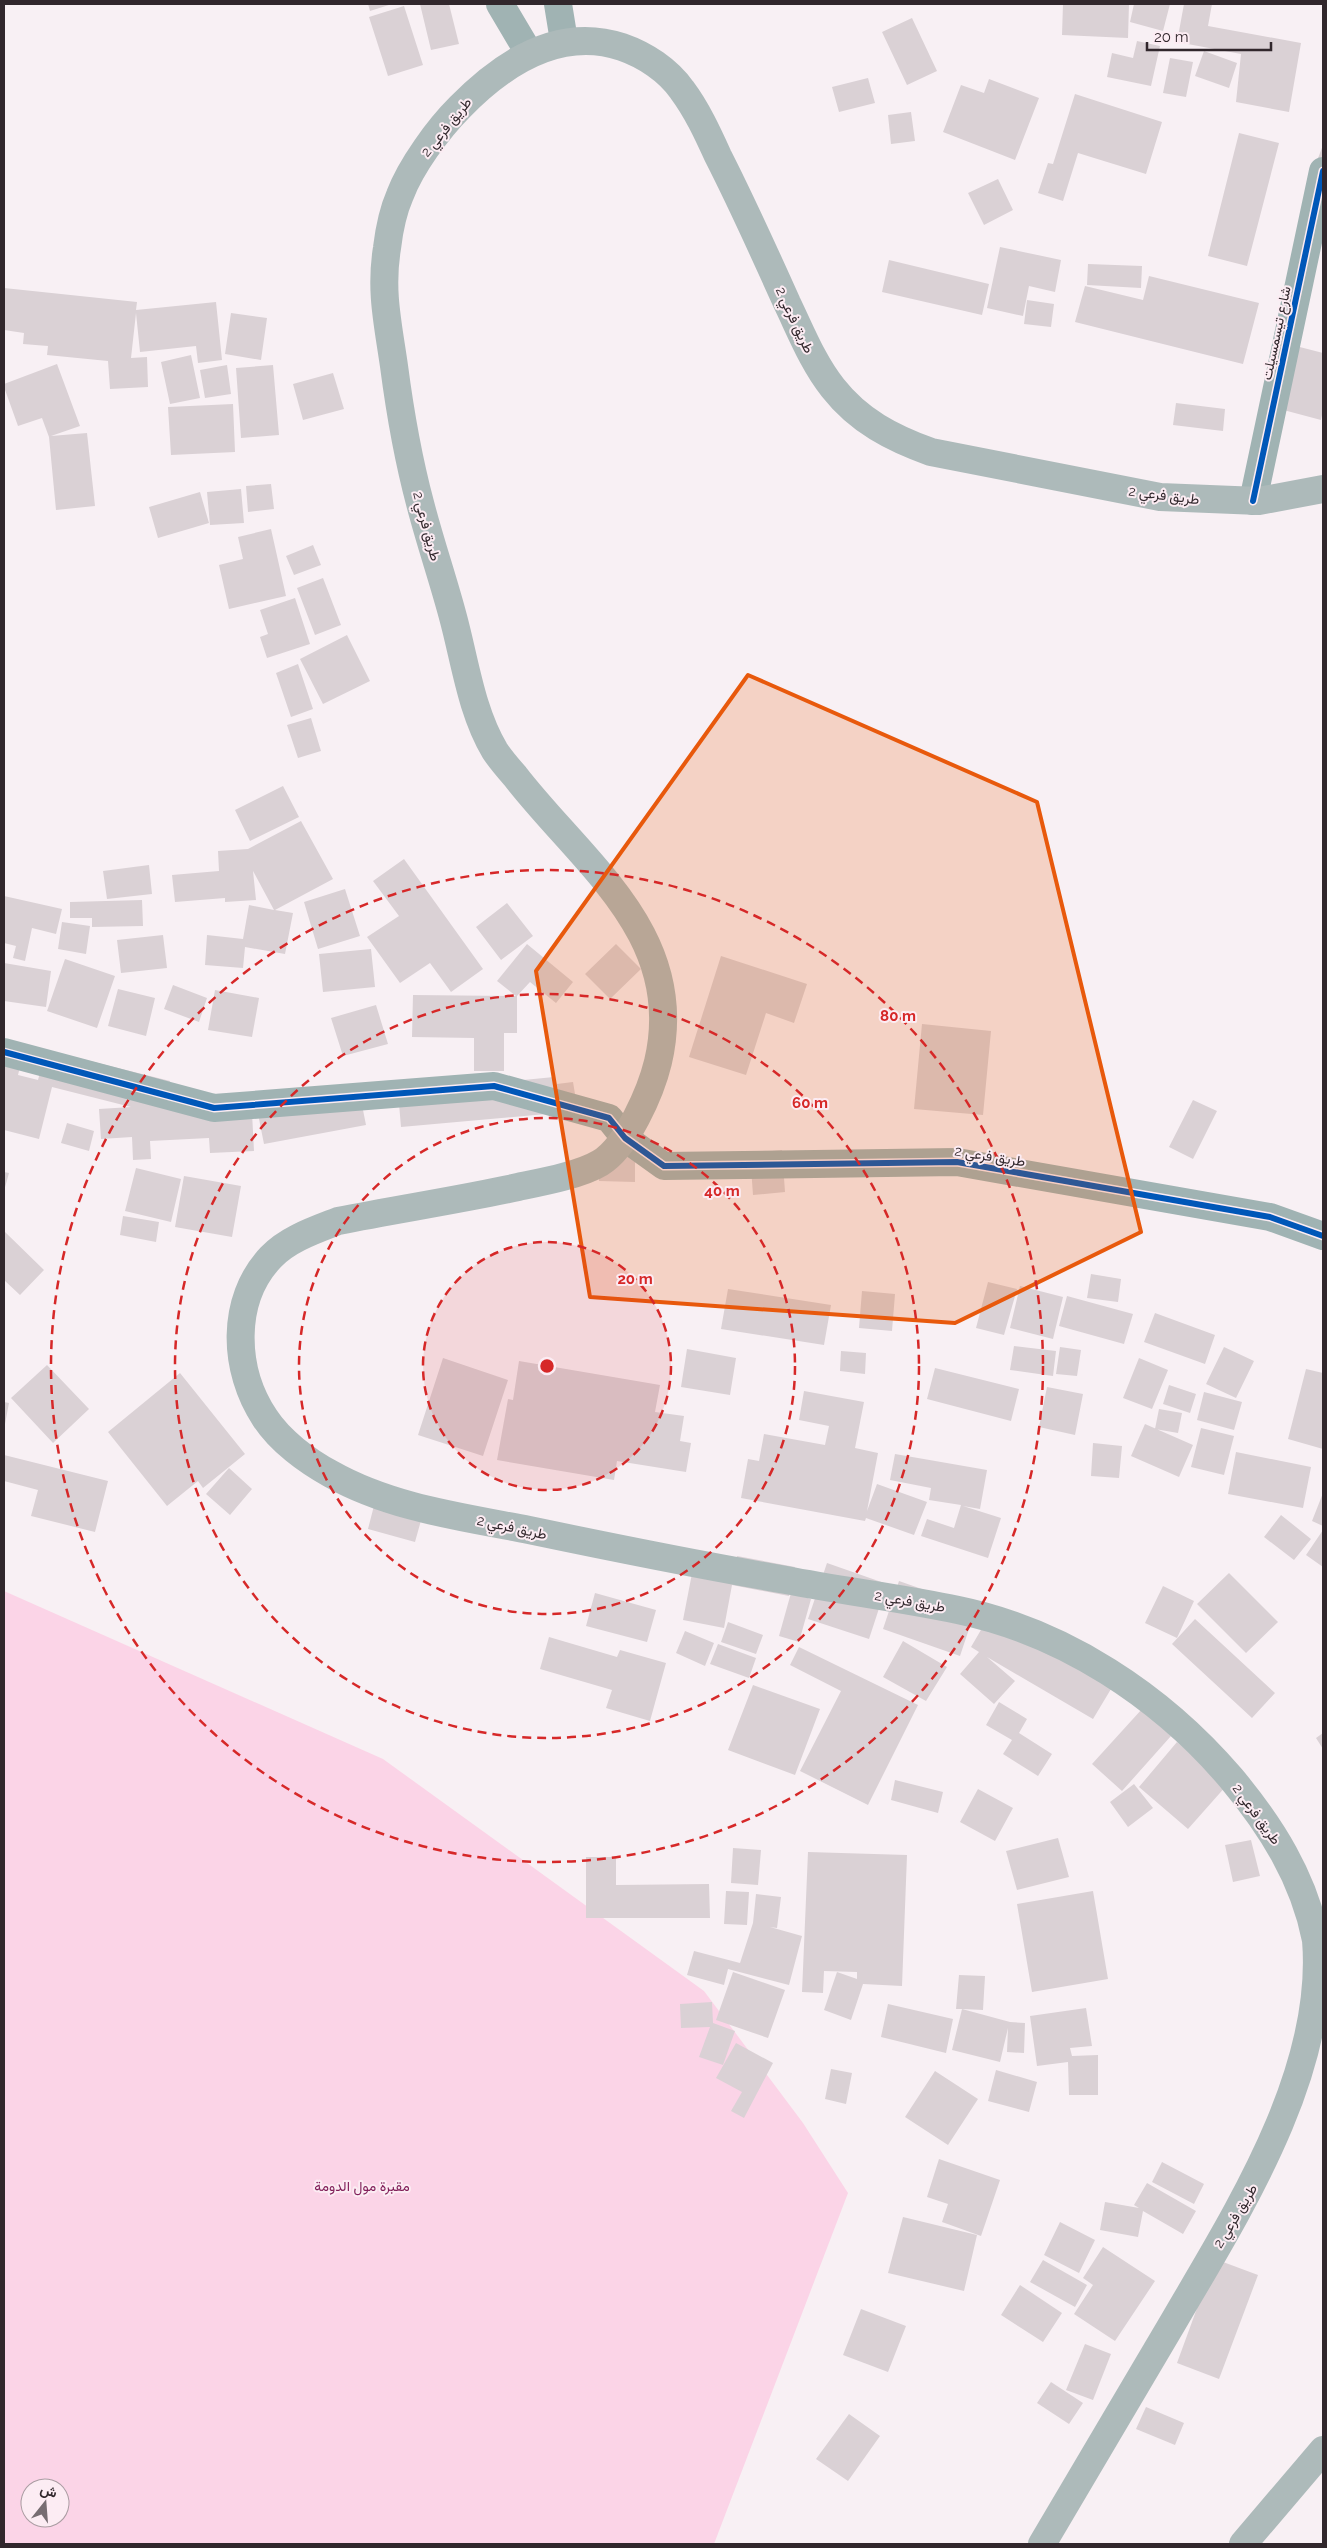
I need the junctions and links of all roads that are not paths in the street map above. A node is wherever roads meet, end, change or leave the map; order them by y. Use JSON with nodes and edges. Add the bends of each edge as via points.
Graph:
{"nodes":[{"id":1,"x":500,"y":4,"type":"edge"},
{"id":2,"x":558,"y":4,"type":"edge"},
{"id":3,"x":564,"y":42,"type":"junction"},
{"id":4,"x":529,"y":53,"type":"junction"},
{"id":5,"x":1323,"y":171,"type":"edge"},
{"id":6,"x":1323,"y":489,"type":"edge"},
{"id":7,"x":1253,"y":501,"type":"junction"},
{"id":8,"x":4,"y":1052,"type":"edge"},
{"id":9,"x":625,"y":1138,"type":"junction"},
{"id":10,"x":1323,"y":1236,"type":"edge"},
{"id":11,"x":1323,"y":2450,"type":"edge"},
{"id":12,"x":1042,"y":2544,"type":"edge"},
{"id":13,"x":1243,"y":2544,"type":"edge"}],
"edges":[{"from":1,"to":4,"type":"street"},
{"from":2,"to":3,"type":"street"},
{"from":3,"to":4,"type":"main road","name":"طريق فرعي 2"},
{"from":3,"to":7,"type":"main road","name":"طريق فرعي 2","via":[[598,40],[627,48],[656,64],[681,88],[740,198],[814,362],[835,391],[864,420],[894,439],[931,452],[1160,497]]},
{"from":4,"to":9,"type":"main road","name":"طريق فرعي 2","via":[[478,88],[451,116],[424,152],[400,194],[387,245],[383,290],[401,414],[419,501],[479,716],[495,750],[535,802],[620,897],[648,944],[659,981],[664,1021],[658,1064]]},
{"from":5,"to":7,"type":"street","name":"شارع تيسمسيلت"},
{"from":6,"to":7,"type":"main road","name":"طريق فرعي 2"},
{"from":8,"to":9,"type":"street","via":[[214,1108],[494,1086],[609,1118]]},
{"from":9,"to":10,"type":"street","name":"طريق فرعي 2","via":[[664,1166],[957,1162],[1270,1217]]},
{"from":9,"to":12,"type":"main road","name":"طريق فرعي 2","via":[[602,1162],[553,1180],[338,1221],[306,1234],[273,1254],[253,1281],[241,1312],[240,1351],[250,1386],[265,1418],[291,1447],[330,1474],[419,1508],[785,1580],[963,1611],[1031,1633],[1094,1662],[1159,1707],[1212,1757],[1253,1805],[1282,1848],[1305,1898],[1317,1943],[1320,1989],[1308,2064],[1292,2108],[1257,2180]]},
{"from":11,"to":13,"type":"main road"}]}
